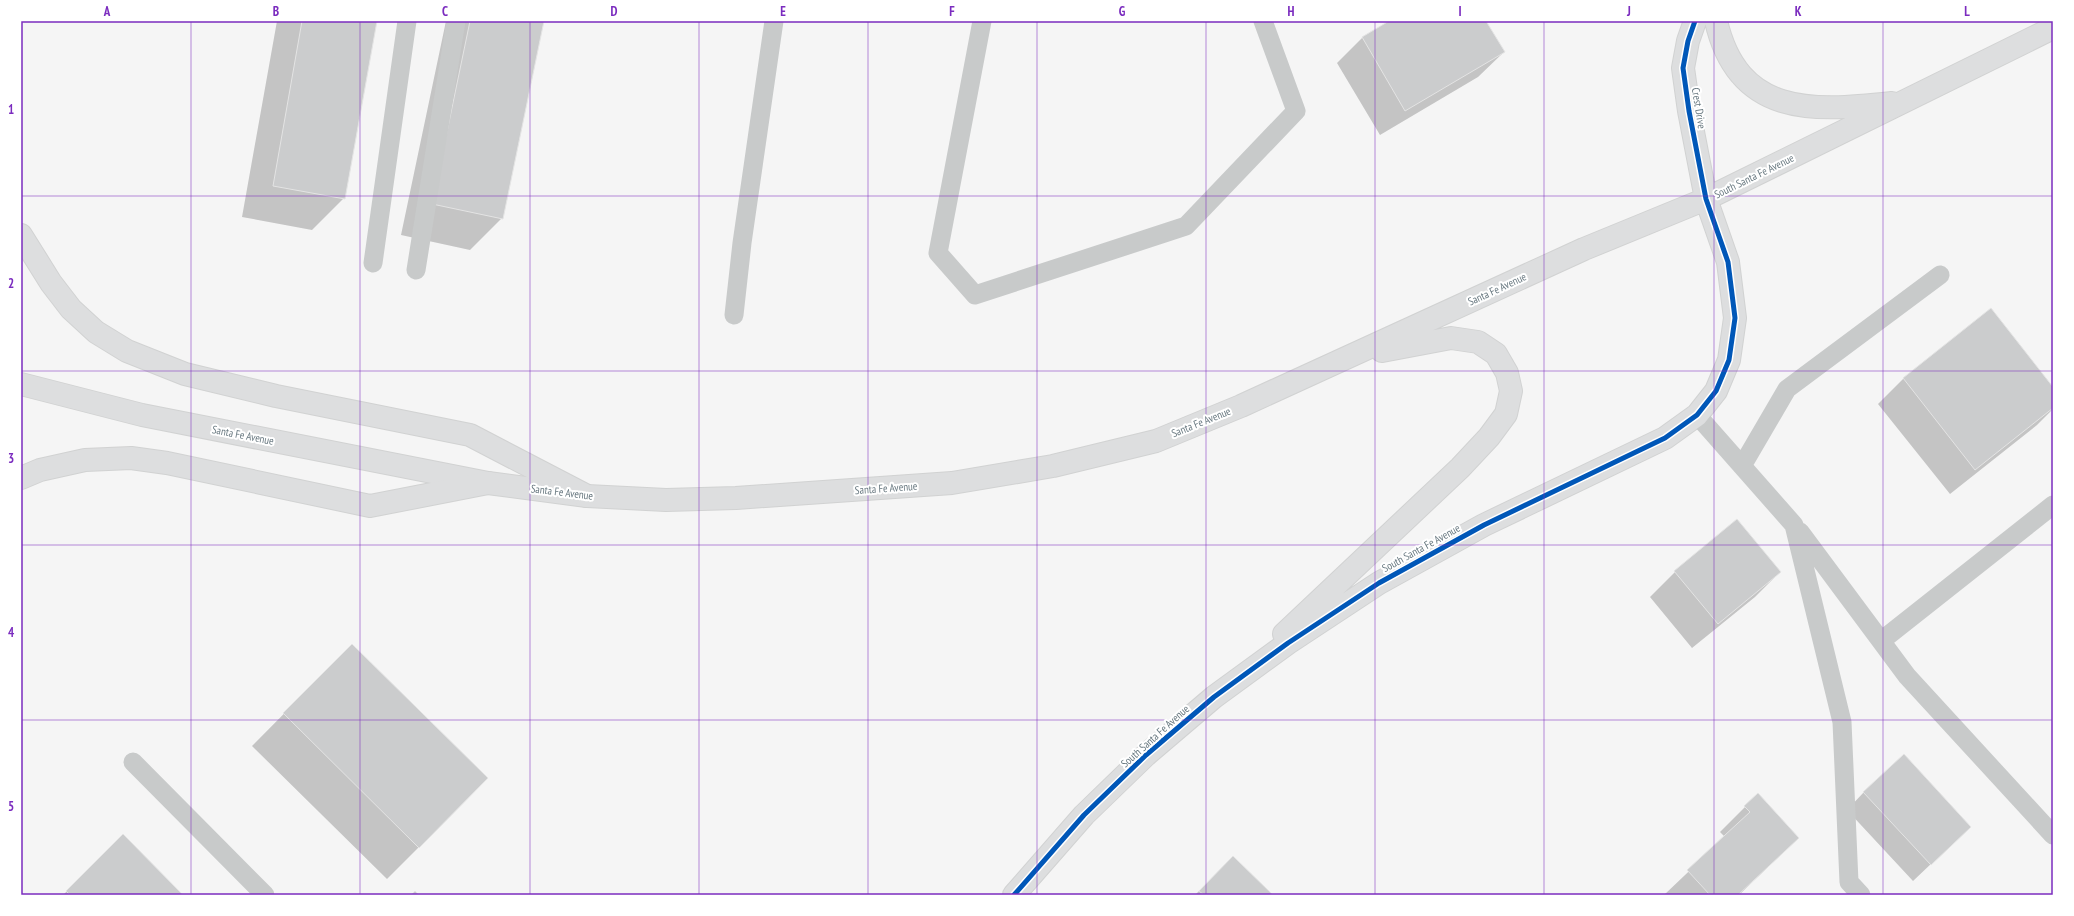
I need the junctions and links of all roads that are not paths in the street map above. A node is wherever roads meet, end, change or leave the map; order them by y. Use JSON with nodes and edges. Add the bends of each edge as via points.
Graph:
{"nodes":[{"id":1,"x":407,"y":21,"type":"edge"},
{"id":2,"x":456,"y":21,"type":"edge"},
{"id":3,"x":774,"y":21,"type":"edge"},
{"id":4,"x":982,"y":21,"type":"edge"},
{"id":5,"x":1263,"y":21,"type":"edge"},
{"id":6,"x":1695,"y":21,"type":"edge"},
{"id":7,"x":1716,"y":21,"type":"edge"},
{"id":8,"x":2053,"y":28,"type":"edge"},
{"id":9,"x":1907,"y":101,"type":"junction"},
{"id":10,"x":1706,"y":200,"type":"junction"},
{"id":11,"x":21,"y":235,"type":"edge"},
{"id":12,"x":373,"y":263,"type":"dead end"},
{"id":13,"x":416,"y":270,"type":"dead end"},
{"id":14,"x":1940,"y":275,"type":"dead end"},
{"id":15,"x":734,"y":315,"type":"dead end"},
{"id":16,"x":1351,"y":357,"type":"junction"},
{"id":17,"x":21,"y":384,"type":"edge"},
{"id":18,"x":1697,"y":415,"type":"junction"},
{"id":19,"x":1742,"y":466,"type":"junction"},
{"id":20,"x":21,"y":478,"type":"edge"},
{"id":21,"x":488,"y":483,"type":"junction"},
{"id":22,"x":587,"y":496,"type":"junction"},
{"id":23,"x":2053,"y":505,"type":"edge"},
{"id":24,"x":1794,"y":525,"type":"junction"},
{"id":25,"x":1881,"y":641,"type":"junction"},
{"id":26,"x":1234,"y":683,"type":"junction"},
{"id":27,"x":133,"y":762,"type":"dead end"},
{"id":28,"x":2053,"y":835,"type":"edge"},
{"id":29,"x":265,"y":895,"type":"edge"},
{"id":30,"x":1014,"y":895,"type":"edge"},
{"id":31,"x":1861,"y":895,"type":"edge"}],
"edges":[{"from":1,"to":12,"type":"lane"},
{"from":2,"to":13,"type":"lane"},
{"from":3,"to":15,"type":"lane"},
{"from":4,"to":5,"type":"lane","via":[[938,253],[975,295],[1186,226],[1296,112]]},
{"from":6,"to":10,"type":"main road","name":"Crest Drive","via":[[1683,68]]},
{"from":7,"to":9,"type":"main road","via":[[1720,40],[1733,67],[1751,86],[1774,99],[1804,106],[1848,108]]},
{"from":8,"to":9,"type":"main road","name":"South Santa Fe Avenue"},
{"from":9,"to":10,"type":"main road","name":"South Santa Fe Avenue"},
{"from":10,"to":16,"type":"main road","name":"Santa Fe Avenue","via":[[1584,249]]},
{"from":10,"to":18,"type":"main road","name":"South Santa Fe Avenue","via":[[1728,262],[1735,318],[1729,360],[1716,391]]},
{"from":11,"to":22,"type":"main road","via":[[51,283],[71,309],[96,332],[127,351],[185,374],[276,396],[470,435]]},
{"from":14,"to":19,"type":"lane","via":[[1787,389]]},
{"from":16,"to":22,"type":"main road","name":"Santa Fe Avenue","via":[[1156,441],[1052,466],[952,483],[736,498],[666,500]]},
{"from":16,"to":26,"type":"main road","via":[[1450,338],[1478,342],[1496,354],[1507,372],[1511,391],[1506,414],[1460,468]]},
{"from":17,"to":21,"type":"main road","name":"Santa Fe Avenue","via":[[142,415]]},
{"from":18,"to":19,"type":"lane"},
{"from":18,"to":26,"type":"main road","name":"South Santa Fe Avenue","via":[[1664,438],[1484,525],[1378,583],[1288,643]]},
{"from":19,"to":24,"type":"lane"},
{"from":20,"to":21,"type":"main road","via":[[40,470],[85,460],[131,458],[370,506]]},
{"from":21,"to":22,"type":"main road","name":"Santa Fe Avenue"},
{"from":23,"to":25,"type":"lane"},
{"from":24,"to":25,"type":"lane"},
{"from":24,"to":31,"type":"lane","via":[[1842,722],[1849,882]]},
{"from":25,"to":28,"type":"lane","via":[[1907,676]]},
{"from":26,"to":30,"type":"main road","name":"South Santa Fe Avenue","via":[[1135,766],[1084,815]]},
{"from":27,"to":29,"type":"lane"}]}
